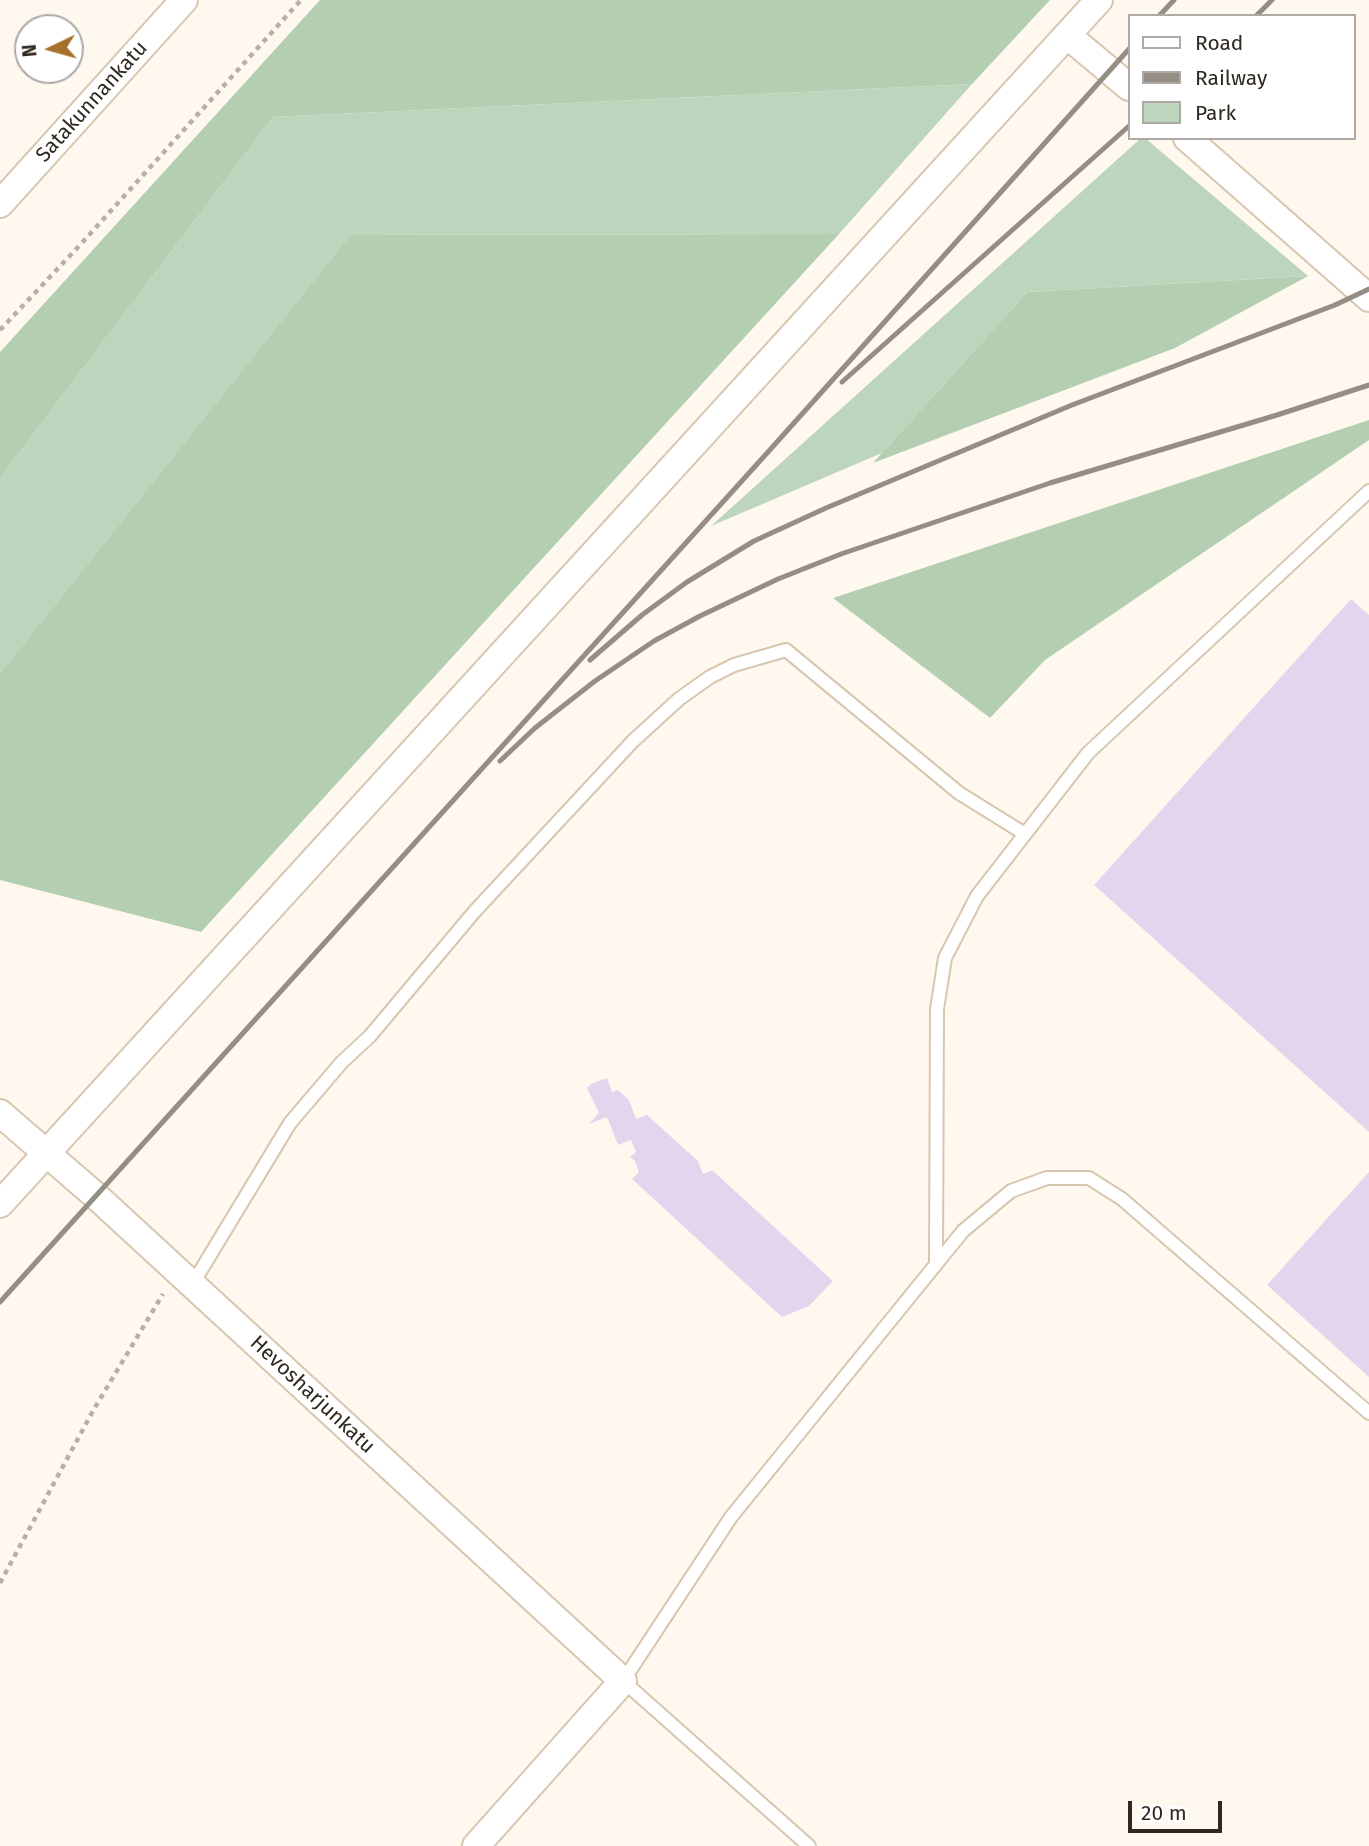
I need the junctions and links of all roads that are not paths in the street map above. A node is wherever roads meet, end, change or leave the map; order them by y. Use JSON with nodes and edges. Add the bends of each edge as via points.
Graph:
{"nodes":[{"id":1,"x":184,"y":0,"type":"edge"},
{"id":2,"x":1099,"y":0,"type":"edge"},
{"id":3,"x":1067,"y":35,"type":"junction"},
{"id":4,"x":1128,"y":86,"type":"edge"},
{"id":5,"x":1189,"y":140,"type":"edge"},
{"id":6,"x":0,"y":204,"type":"edge"},
{"id":7,"x":1369,"y":298,"type":"edge"},
{"id":8,"x":1369,"y":491,"type":"edge"},
{"id":9,"x":1025,"y":834,"type":"junction"},
{"id":10,"x":0,"y":1113,"type":"edge"},
{"id":11,"x":47,"y":1153,"type":"junction"},
{"id":12,"x":0,"y":1204,"type":"edge"},
{"id":13,"x":936,"y":1263,"type":"junction"},
{"id":14,"x":185,"y":1278,"type":"junction"},
{"id":15,"x":1369,"y":1413,"type":"edge"},
{"id":16,"x":622,"y":1681,"type":"junction"},
{"id":17,"x":476,"y":1846,"type":"edge"},
{"id":18,"x":809,"y":1846,"type":"edge"}],
"edges":[{"from":1,"to":6,"type":"street","name":"Satakunnankatu"},
{"from":2,"to":3,"type":"street"},
{"from":3,"to":4,"type":"street"},
{"from":3,"to":11,"type":"street"},
{"from":5,"to":7,"type":"street"},
{"from":8,"to":9,"type":"lane","via":[[1088,753]]},
{"from":9,"to":13,"type":"lane","via":[[977,896],[945,958],[937,1009]]},
{"from":9,"to":14,"type":"lane","via":[[959,793],[786,650],[710,677],[633,741],[342,1062],[290,1123]]},
{"from":10,"to":11,"type":"street","name":"Hevosharjunkatu"},
{"from":11,"to":12,"type":"street"},
{"from":11,"to":14,"type":"street","name":"Hevosharjunkatu"},
{"from":13,"to":15,"type":"lane","via":[[962,1231],[1010,1191],[1047,1178],[1089,1178],[1122,1199]]},
{"from":13,"to":16,"type":"lane","via":[[731,1517]]},
{"from":14,"to":16,"type":"street","name":"Hevosharjunkatu"},
{"from":16,"to":17,"type":"street"},
{"from":16,"to":18,"type":"lane"}]}
